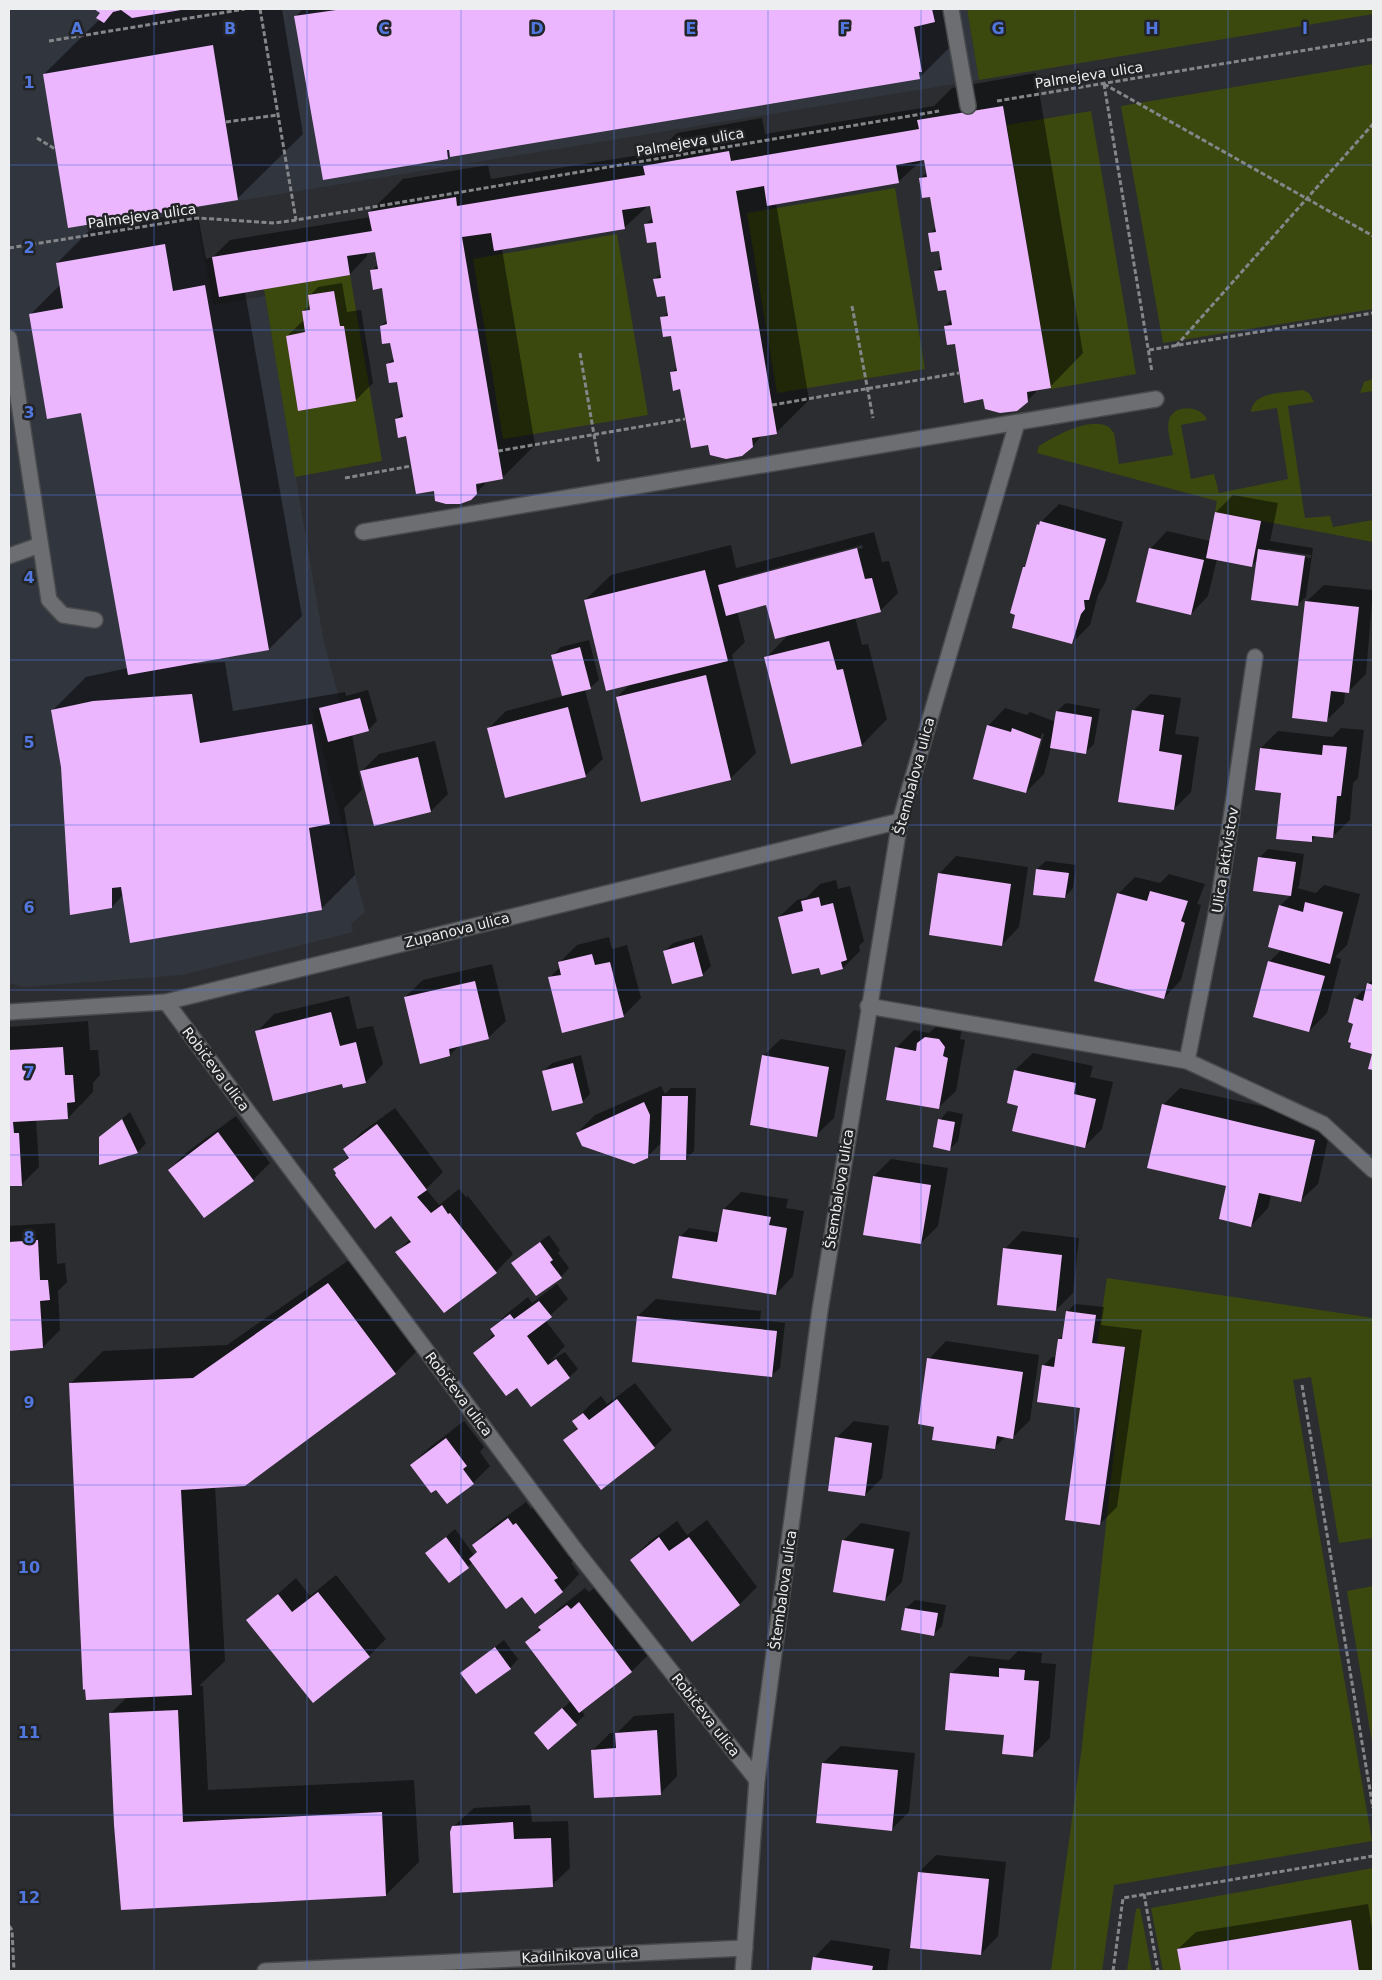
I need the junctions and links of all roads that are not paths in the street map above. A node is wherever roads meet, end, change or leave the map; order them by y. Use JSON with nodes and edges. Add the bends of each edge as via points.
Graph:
{"nodes":[{"id":1,"x":951,"y":9,"type":"edge"},
{"id":2,"x":968,"y":106,"type":"road end"},
{"id":3,"x":9,"y":338,"type":"edge"},
{"id":4,"x":1156,"y":399,"type":"road end"},
{"id":5,"x":1017,"y":423,"type":"junction"},
{"id":6,"x":363,"y":532,"type":"dead end"},
{"id":7,"x":40,"y":545,"type":"junction"},
{"id":8,"x":9,"y":556,"type":"edge"},
{"id":9,"x":95,"y":620,"type":"dead end"},
{"id":10,"x":1255,"y":656,"type":"dead end"},
{"id":11,"x":900,"y":821,"type":"junction"},
{"id":12,"x":166,"y":1002,"type":"junction"},
{"id":13,"x":868,"y":1006,"type":"junction"},
{"id":14,"x":9,"y":1012,"type":"edge"},
{"id":15,"x":1187,"y":1062,"type":"junction"},
{"id":16,"x":1373,"y":1170,"type":"edge"},
{"id":17,"x":757,"y":1780,"type":"junction"},
{"id":18,"x":745,"y":1948,"type":"junction"},
{"id":19,"x":265,"y":1971,"type":"edge"},
{"id":20,"x":743,"y":1971,"type":"edge"}],
"edges":[{"from":1,"to":2,"type":"street"},
{"from":3,"to":7,"type":"street"},
{"from":4,"to":5,"type":"street"},
{"from":5,"to":6,"type":"street"},
{"from":5,"to":11,"type":"street","name":"Štembalova ulica"},
{"from":7,"to":8,"type":"street"},
{"from":7,"to":9,"type":"street","via":[[49,600],[63,615]]},
{"from":10,"to":15,"type":"street","name":"Ulica aktivistov","via":[[1219,899]]},
{"from":11,"to":12,"type":"street","name":"Zupanova ulica"},
{"from":11,"to":13,"type":"street","name":"Štembalova ulica"},
{"from":12,"to":14,"type":"street","name":"Zupanova ulica"},
{"from":12,"to":17,"type":"street","name":"Robičeva ulica","via":[[576,1551]]},
{"from":13,"to":15,"type":"street"},
{"from":13,"to":17,"type":"street","name":"Štembalova ulica","via":[[820,1310]]},
{"from":15,"to":16,"type":"street","via":[[1323,1124]]},
{"from":17,"to":18,"type":"street","name":"Štembalova ulica"},
{"from":18,"to":19,"type":"street","name":"Kadilnikova ulica"},
{"from":18,"to":20,"type":"street","name":"Štembalova ulica"}]}
